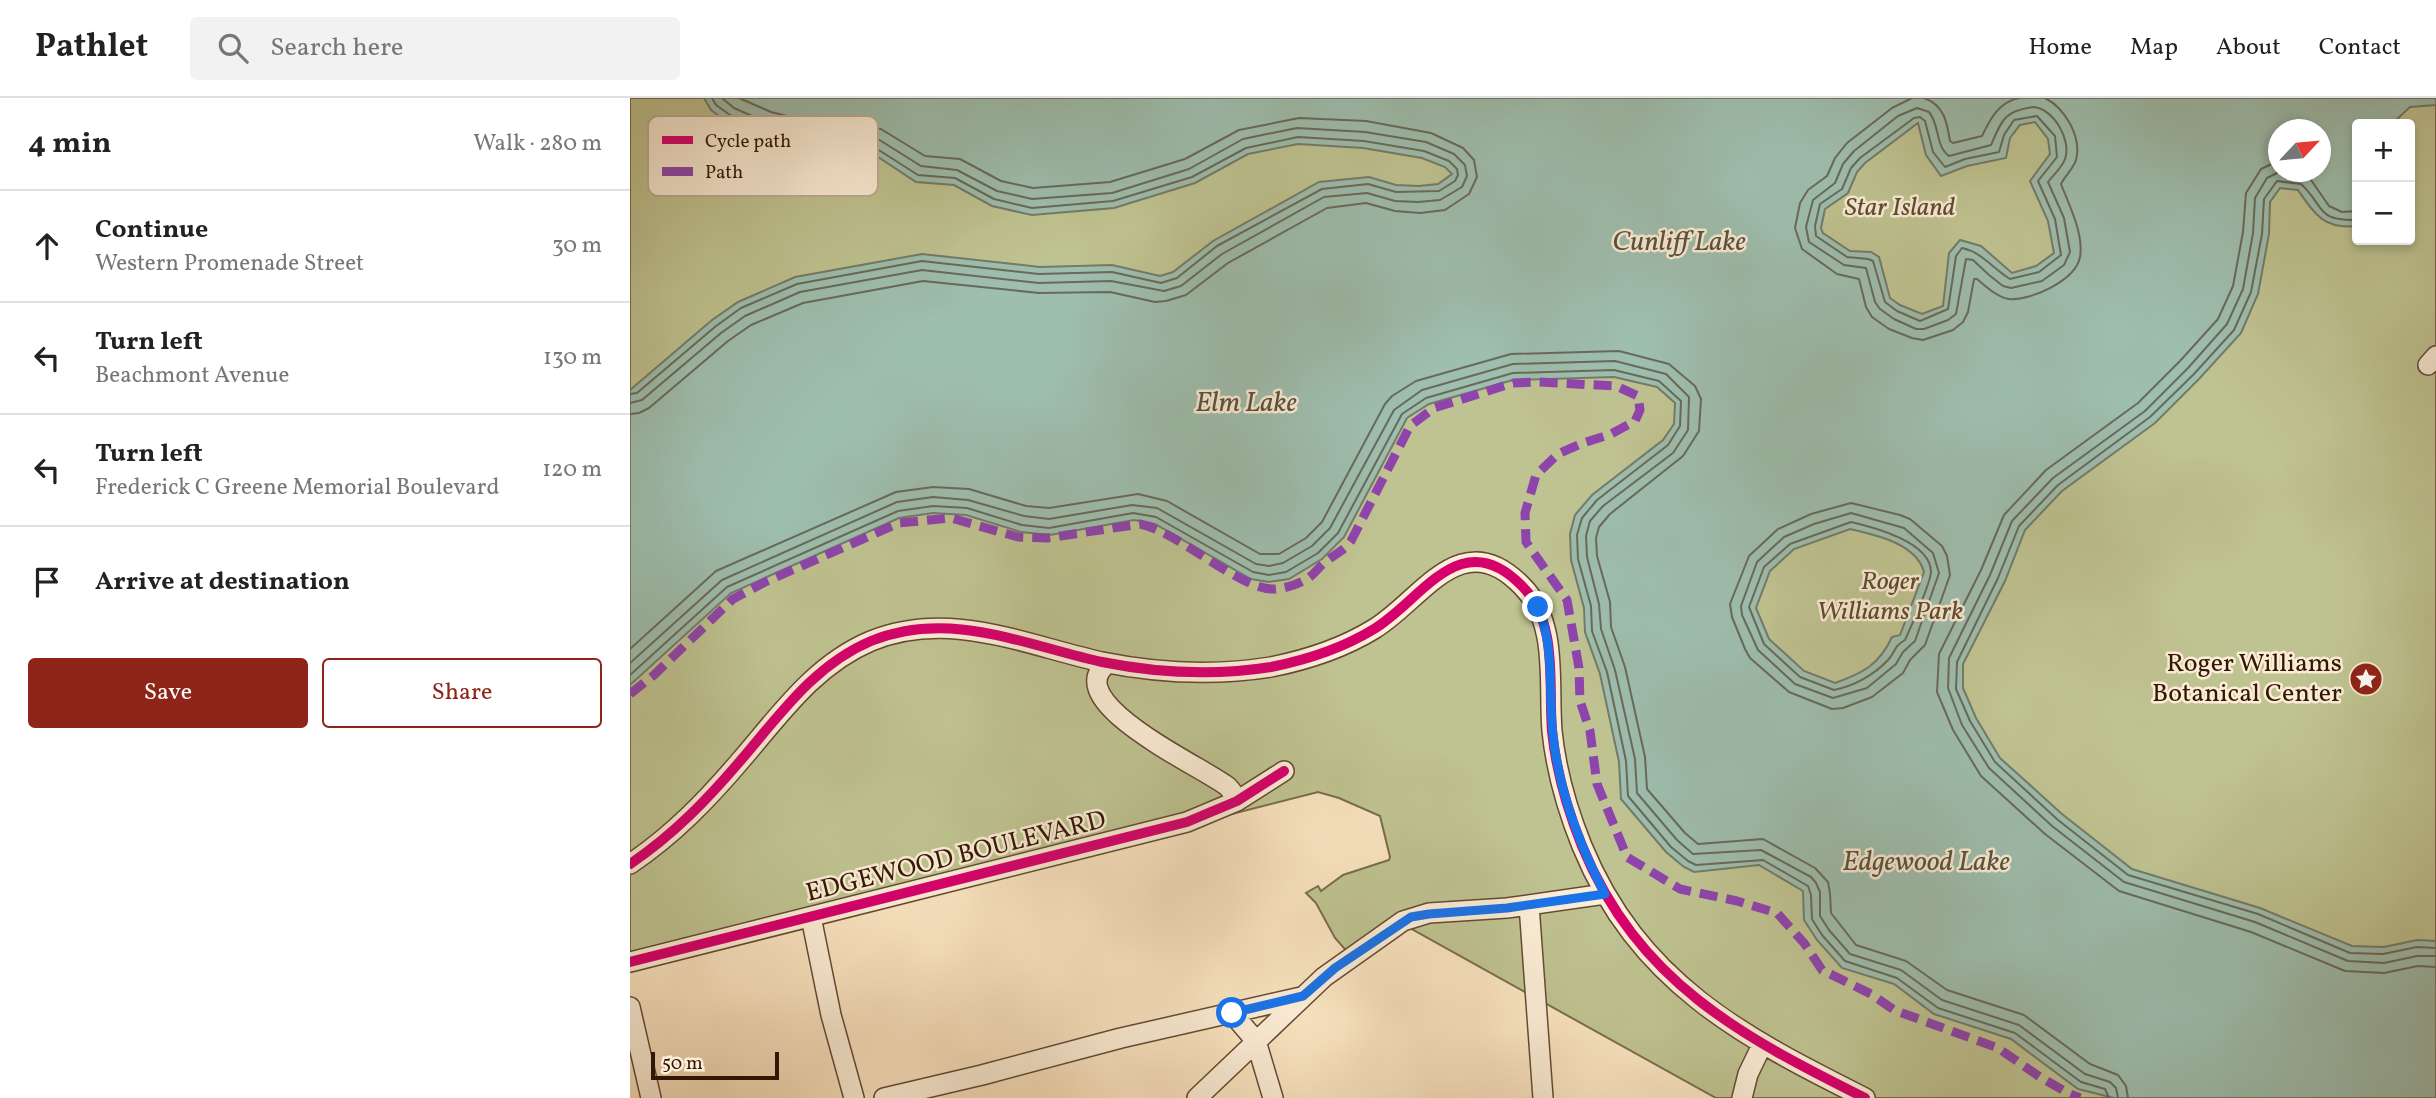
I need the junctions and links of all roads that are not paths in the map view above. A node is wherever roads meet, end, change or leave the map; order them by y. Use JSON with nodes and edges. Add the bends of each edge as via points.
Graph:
{"nodes":[{"id":1,"x":1108,"y":663,"type":"junction"},
{"id":2,"x":1284,"y":771,"type":"dead end"},
{"id":3,"x":1237,"y":801,"type":"junction"},
{"id":4,"x":630,"y":864,"type":"edge"},
{"id":5,"x":1605,"y":894,"type":"junction"},
{"id":6,"x":1529,"y":905,"type":"junction"},
{"id":7,"x":811,"y":917,"type":"junction"},
{"id":8,"x":630,"y":962,"type":"edge"},
{"id":9,"x":1303,"y":996,"type":"junction"},
{"id":10,"x":630,"y":1007,"type":"edge"},
{"id":11,"x":1232,"y":1013,"type":"junction"},
{"id":12,"x":1256,"y":1041,"type":"junction"},
{"id":13,"x":1762,"y":1045,"type":"junction"},
{"id":14,"x":651,"y":1098,"type":"edge"},
{"id":15,"x":854,"y":1098,"type":"edge"},
{"id":16,"x":884,"y":1098,"type":"edge"},
{"id":17,"x":1198,"y":1098,"type":"edge"},
{"id":18,"x":1273,"y":1098,"type":"edge"},
{"id":19,"x":1543,"y":1098,"type":"edge"},
{"id":20,"x":1742,"y":1098,"type":"edge"},
{"id":21,"x":1865,"y":1098,"type":"edge"}],
"edges":[{"from":1,"to":3,"type":"street","via":[[1098,671],[1096,684],[1109,707],[1167,751],[1228,787]]},
{"from":1,"to":4,"type":"street","via":[[960,627],[903,632],[868,642],[806,685],[686,820]]},
{"from":1,"to":5,"type":"street","via":[[1198,672],[1287,663],[1373,630],[1448,568],[1467,563],[1498,568],[1525,588],[1542,618],[1562,785]]},
{"from":2,"to":3,"type":"street","name":"EDGEWOOD BOULEVARD"},
{"from":3,"to":7,"type":"street","name":"EDGEWOOD BOULEVARD","via":[[1187,822]]},
{"from":5,"to":6,"type":"street"},
{"from":5,"to":13,"type":"street","via":[[1653,960],[1705,1006]]},
{"from":6,"to":9,"type":"street","via":[[1411,917],[1335,968]]},
{"from":6,"to":19,"type":"street"},
{"from":7,"to":8,"type":"street","name":"EDGEWOOD BOULEVARD"},
{"from":7,"to":15,"type":"street"},
{"from":9,"to":11,"type":"street"},
{"from":9,"to":12,"type":"street"},
{"from":10,"to":14,"type":"street"},
{"from":11,"to":12,"type":"street"},
{"from":11,"to":16,"type":"street"},
{"from":12,"to":17,"type":"street"},
{"from":12,"to":18,"type":"street"},
{"from":13,"to":20,"type":"street"},
{"from":13,"to":21,"type":"street"}]}
